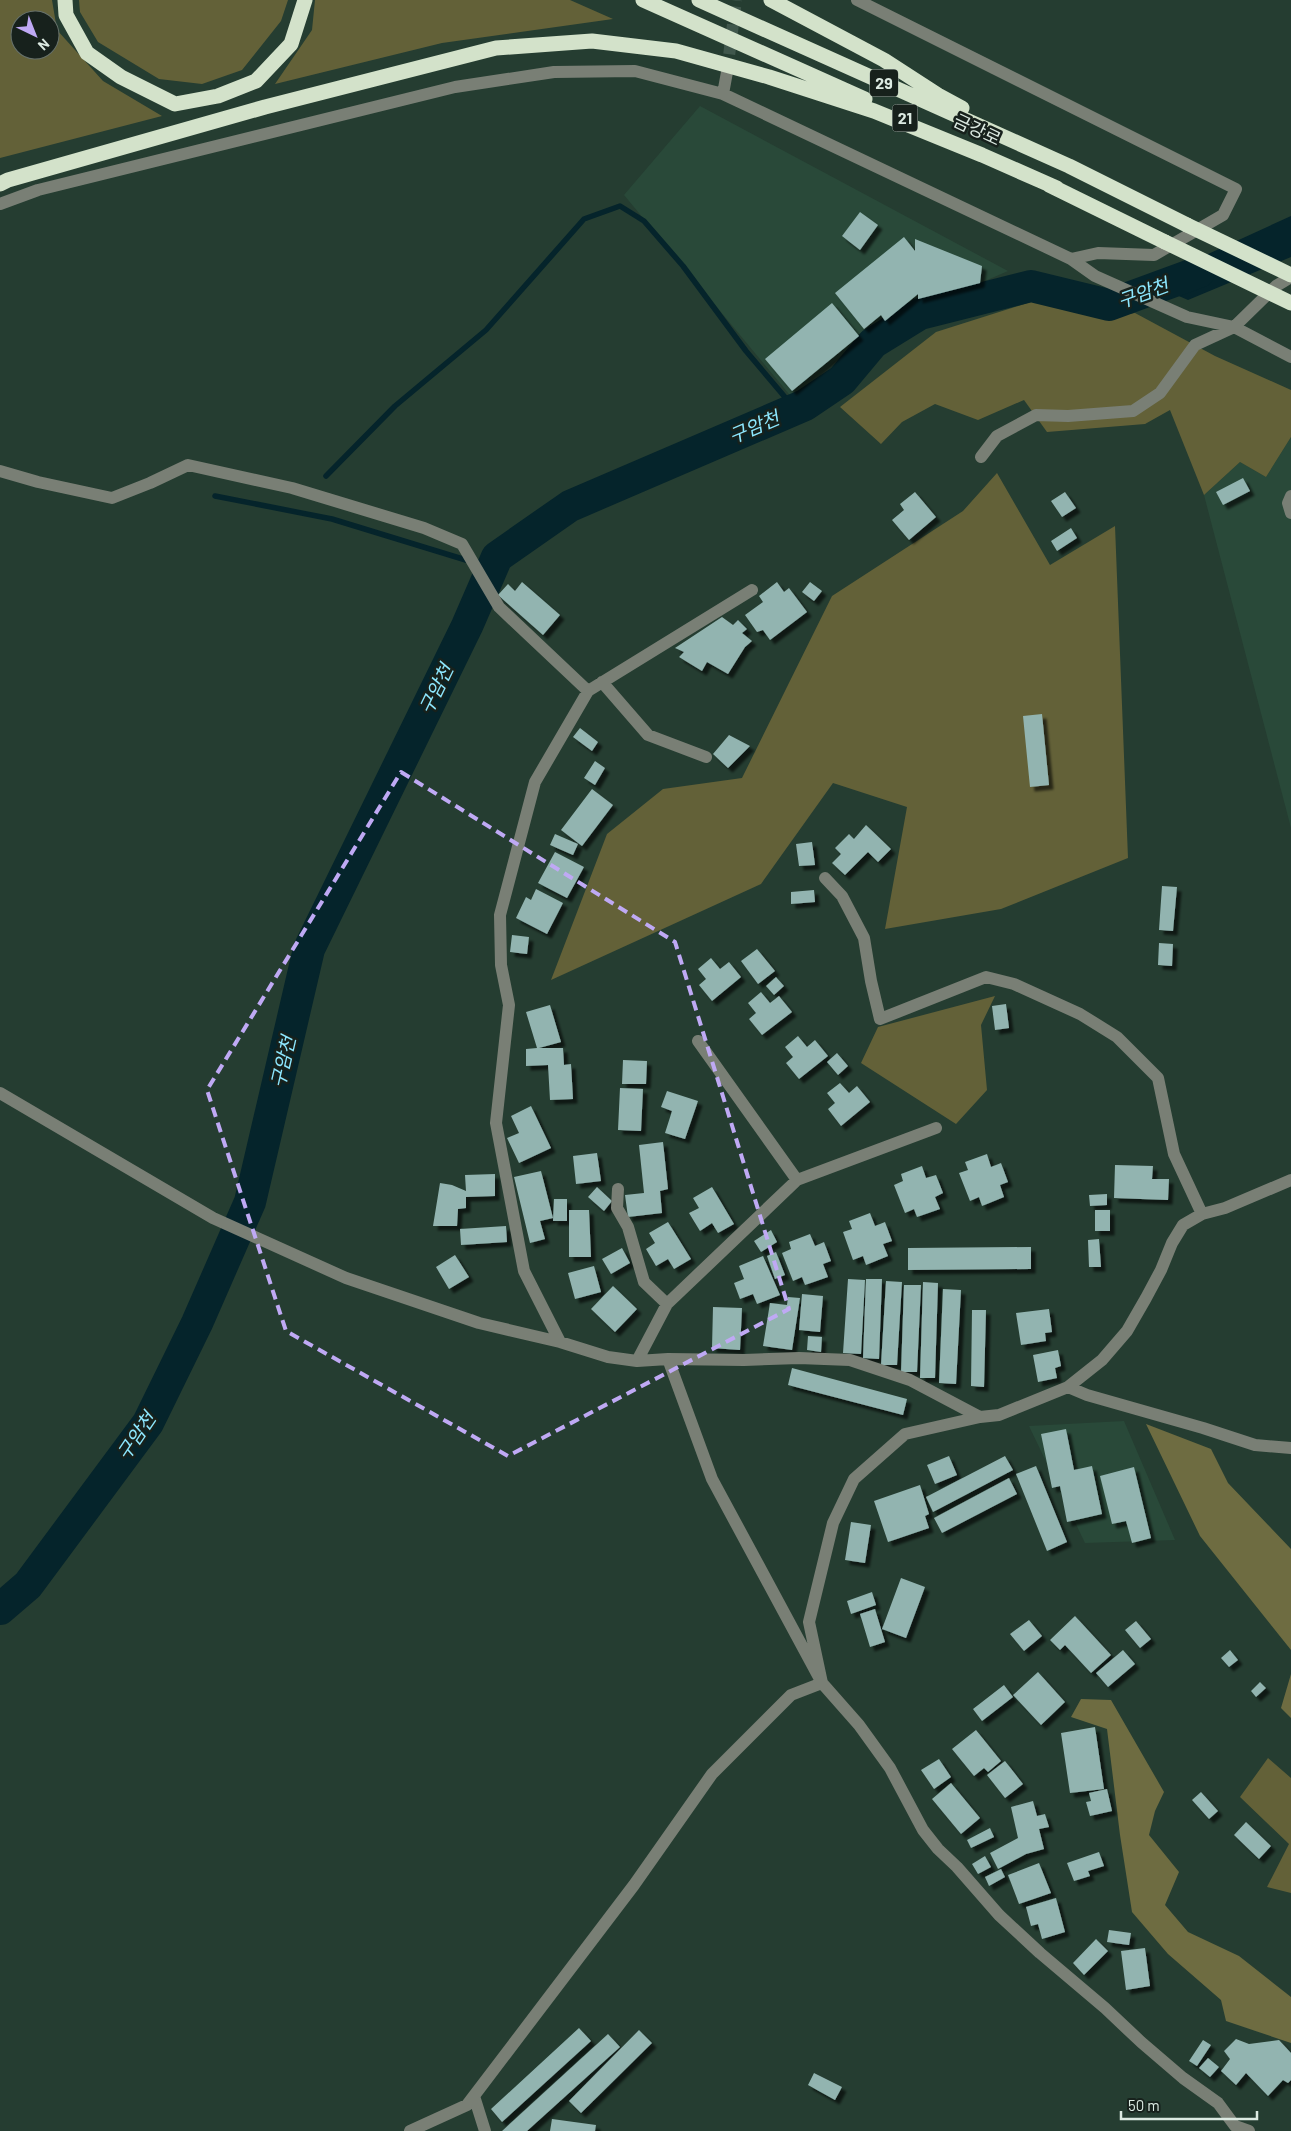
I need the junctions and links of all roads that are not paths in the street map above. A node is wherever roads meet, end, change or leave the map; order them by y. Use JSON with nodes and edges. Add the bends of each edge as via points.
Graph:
{"nodes":[{"id":1,"x":65,"y":0,"type":"edge"},
{"id":2,"x":305,"y":0,"type":"edge"},
{"id":3,"x":643,"y":0,"type":"edge"},
{"id":4,"x":699,"y":0,"type":"edge"},
{"id":5,"x":771,"y":0,"type":"edge"},
{"id":6,"x":857,"y":0,"type":"edge"},
{"id":7,"x":727,"y":72,"type":"tunnel mouth"},
{"id":8,"x":723,"y":94,"type":"junction"},
{"id":9,"x":1069,"y":166,"type":"junction"},
{"id":10,"x":0,"y":184,"type":"edge"},
{"id":11,"x":1057,"y":188,"type":"junction"},
{"id":12,"x":0,"y":204,"type":"edge"},
{"id":13,"x":1071,"y":259,"type":"junction"},
{"id":14,"x":1291,"y":276,"type":"edge"},
{"id":15,"x":1291,"y":303,"type":"edge"},
{"id":16,"x":1234,"y":327,"type":"junction"},
{"id":17,"x":1291,"y":357,"type":"edge"},
{"id":18,"x":981,"y":457,"type":"dead end"},
{"id":19,"x":0,"y":471,"type":"edge"},
{"id":20,"x":1291,"y":496,"type":"edge"},
{"id":21,"x":1291,"y":513,"type":"edge"},
{"id":22,"x":752,"y":590,"type":"dead end"},
{"id":23,"x":602,"y":682,"type":"junction"},
{"id":24,"x":588,"y":691,"type":"junction"},
{"id":25,"x":706,"y":757,"type":"dead end"},
{"id":26,"x":825,"y":878,"type":"dead end"},
{"id":27,"x":698,"y":1041,"type":"dead end"},
{"id":28,"x":0,"y":1093,"type":"edge"},
{"id":29,"x":936,"y":1128,"type":"dead end"},
{"id":30,"x":797,"y":1180,"type":"junction"},
{"id":31,"x":1291,"y":1180,"type":"edge"},
{"id":32,"x":618,"y":1189,"type":"dead end"},
{"id":33,"x":1202,"y":1214,"type":"junction"},
{"id":34,"x":667,"y":1304,"type":"junction"},
{"id":35,"x":560,"y":1342,"type":"junction"},
{"id":36,"x":668,"y":1359,"type":"junction"},
{"id":37,"x":637,"y":1361,"type":"junction"},
{"id":38,"x":1068,"y":1387,"type":"junction"},
{"id":39,"x":980,"y":1417,"type":"junction"},
{"id":40,"x":1291,"y":1448,"type":"edge"},
{"id":41,"x":822,"y":1683,"type":"junction"},
{"id":42,"x":474,"y":2096,"type":"junction"},
{"id":43,"x":410,"y":2131,"type":"edge"},
{"id":44,"x":485,"y":2131,"type":"edge"},
{"id":45,"x":1249,"y":2131,"type":"edge"}],
"edges":[{"from":1,"to":2,"type":"highway","via":[[66,15],[87,52],[121,77],[175,104],[218,96],[256,82],[290,44]]},
{"from":3,"to":11,"type":"highway","name":"금강로","number":"21"},
{"from":4,"to":9,"type":"highway","name":"금강로","number":"29"},
{"from":5,"to":9,"type":"highway","via":[[884,60],[938,95]]},
{"from":6,"to":13,"type":"street","via":[[1236,189],[1223,215],[1154,255],[1098,253]]},
{"from":7,"to":8,"type":"street"},
{"from":8,"to":12,"type":"street","via":[[635,71],[554,72],[455,87],[38,190]]},
{"from":8,"to":13,"type":"street"},
{"from":9,"to":14,"type":"highway","name":"금강로","bridge":true},
{"from":10,"to":11,"type":"highway","via":[[265,107],[496,48],[592,41],[676,51],[874,110]]},
{"from":11,"to":15,"type":"highway","name":"금강로","number":"21","bridge":true},
{"from":13,"to":16,"type":"street","via":[[1095,276],[1188,317]]},
{"from":14,"to":16,"type":"street","via":[[1276,286]]},
{"from":16,"to":17,"type":"street"},
{"from":16,"to":18,"type":"street","via":[[1195,345],[1160,393],[1133,411],[1036,415],[997,436]]},
{"from":19,"to":24,"type":"street","via":[[112,498],[188,465],[292,488],[424,528],[462,544],[499,606]]},
{"from":20,"to":21,"type":"street","via":[[1288,503]]},
{"from":22,"to":23,"type":"street"},
{"from":23,"to":24,"type":"street"},
{"from":23,"to":25,"type":"street","via":[[648,736]]},
{"from":24,"to":35,"type":"street","via":[[535,782],[500,915],[501,965],[509,1006],[496,1123],[524,1271]]},
{"from":26,"to":33,"type":"street","via":[[842,896],[864,938],[880,1018],[986,977],[1014,984],[1080,1014],[1116,1038],[1158,1078],[1174,1154]]},
{"from":27,"to":30,"type":"street"},
{"from":28,"to":35,"type":"street","via":[[213,1218],[259,1239],[356,1281],[479,1323]]},
{"from":29,"to":30,"type":"street"},
{"from":30,"to":34,"type":"street"},
{"from":31,"to":33,"type":"street","via":[[1225,1208]]},
{"from":32,"to":34,"type":"street","via":[[617,1208],[628,1227],[644,1282]]},
{"from":33,"to":38,"type":"street","via":[[1183,1226],[1172,1243],[1127,1331],[1102,1360]]},
{"from":34,"to":37,"type":"street"},
{"from":35,"to":37,"type":"street","via":[[608,1357]]},
{"from":36,"to":37,"type":"street"},
{"from":36,"to":39,"type":"street","via":[[850,1360],[910,1380]]},
{"from":36,"to":41,"type":"street","via":[[712,1479]]},
{"from":38,"to":39,"type":"street","via":[[999,1415]]},
{"from":38,"to":40,"type":"street","via":[[1255,1445]]},
{"from":39,"to":41,"type":"street","via":[[905,1434],[854,1478],[833,1523],[809,1622]]},
{"from":41,"to":42,"type":"street","via":[[791,1696],[712,1774],[634,1885]]},
{"from":41,"to":45,"type":"street","via":[[859,1725],[890,1768],[938,1849],[999,1915],[1141,2042],[1218,2103],[1235,2126]]},
{"from":42,"to":43,"type":"street","via":[[467,2105]]},
{"from":42,"to":44,"type":"street"}]}
